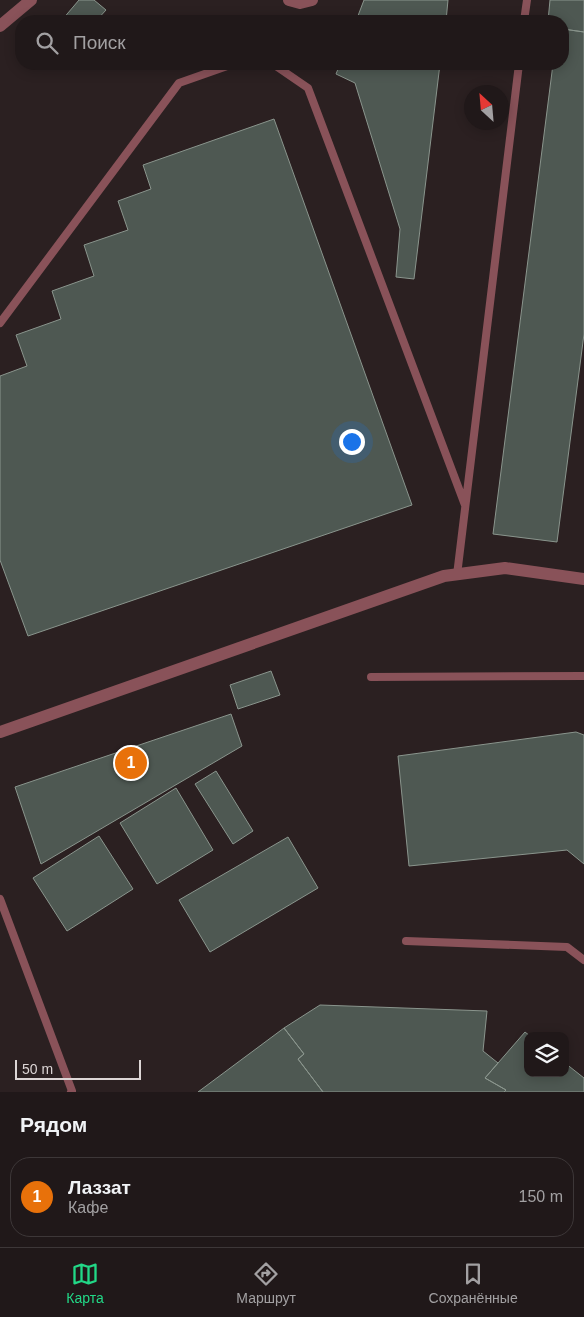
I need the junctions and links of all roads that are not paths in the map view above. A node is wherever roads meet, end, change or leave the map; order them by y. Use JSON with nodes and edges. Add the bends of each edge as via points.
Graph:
{"nodes":[{"id":1,"x":31,"y":0,"type":"edge"},
{"id":2,"x":278,"y":0,"type":"edge"},
{"id":3,"x":312,"y":0,"type":"edge"},
{"id":4,"x":527,"y":0,"type":"edge"},
{"id":5,"x":292,"y":1,"type":"edge"},
{"id":6,"x":525,"y":15,"type":"edge"},
{"id":7,"x":0,"y":26,"type":"edge"},
{"id":8,"x":216,"y":70,"type":"edge"},
{"id":9,"x":281,"y":70,"type":"edge"},
{"id":10,"x":518,"y":70,"type":"edge"},
{"id":11,"x":0,"y":323,"type":"edge"},
{"id":12,"x":466,"y":507,"type":"junction"},
{"id":13,"x":457,"y":575,"type":"junction"},
{"id":14,"x":584,"y":579,"type":"edge"},
{"id":15,"x":584,"y":676,"type":"edge"},
{"id":16,"x":371,"y":677,"type":"dead end"},
{"id":17,"x":0,"y":732,"type":"edge"},
{"id":18,"x":0,"y":899,"type":"edge"},
{"id":19,"x":406,"y":940,"type":"dead end"},
{"id":20,"x":584,"y":960,"type":"edge"},
{"id":21,"x":71,"y":1092,"type":"edge"}],
"edges":[{"from":1,"to":7,"type":"street"},
{"from":2,"to":5,"type":"street"},
{"from":3,"to":5,"type":"street"},
{"from":4,"to":6,"type":"lane"},
{"from":8,"to":11,"type":"lane","via":[[180,83]]},
{"from":9,"to":12,"type":"lane","via":[[308,88]]},
{"from":10,"to":12,"type":"lane"},
{"from":12,"to":13,"type":"lane"},
{"from":13,"to":14,"type":"street","via":[[505,568]]},
{"from":13,"to":17,"type":"street","via":[[434,580]]},
{"from":15,"to":16,"type":"lane"},
{"from":18,"to":21,"type":"lane"},
{"from":19,"to":20,"type":"lane","via":[[567,946]]}]}
